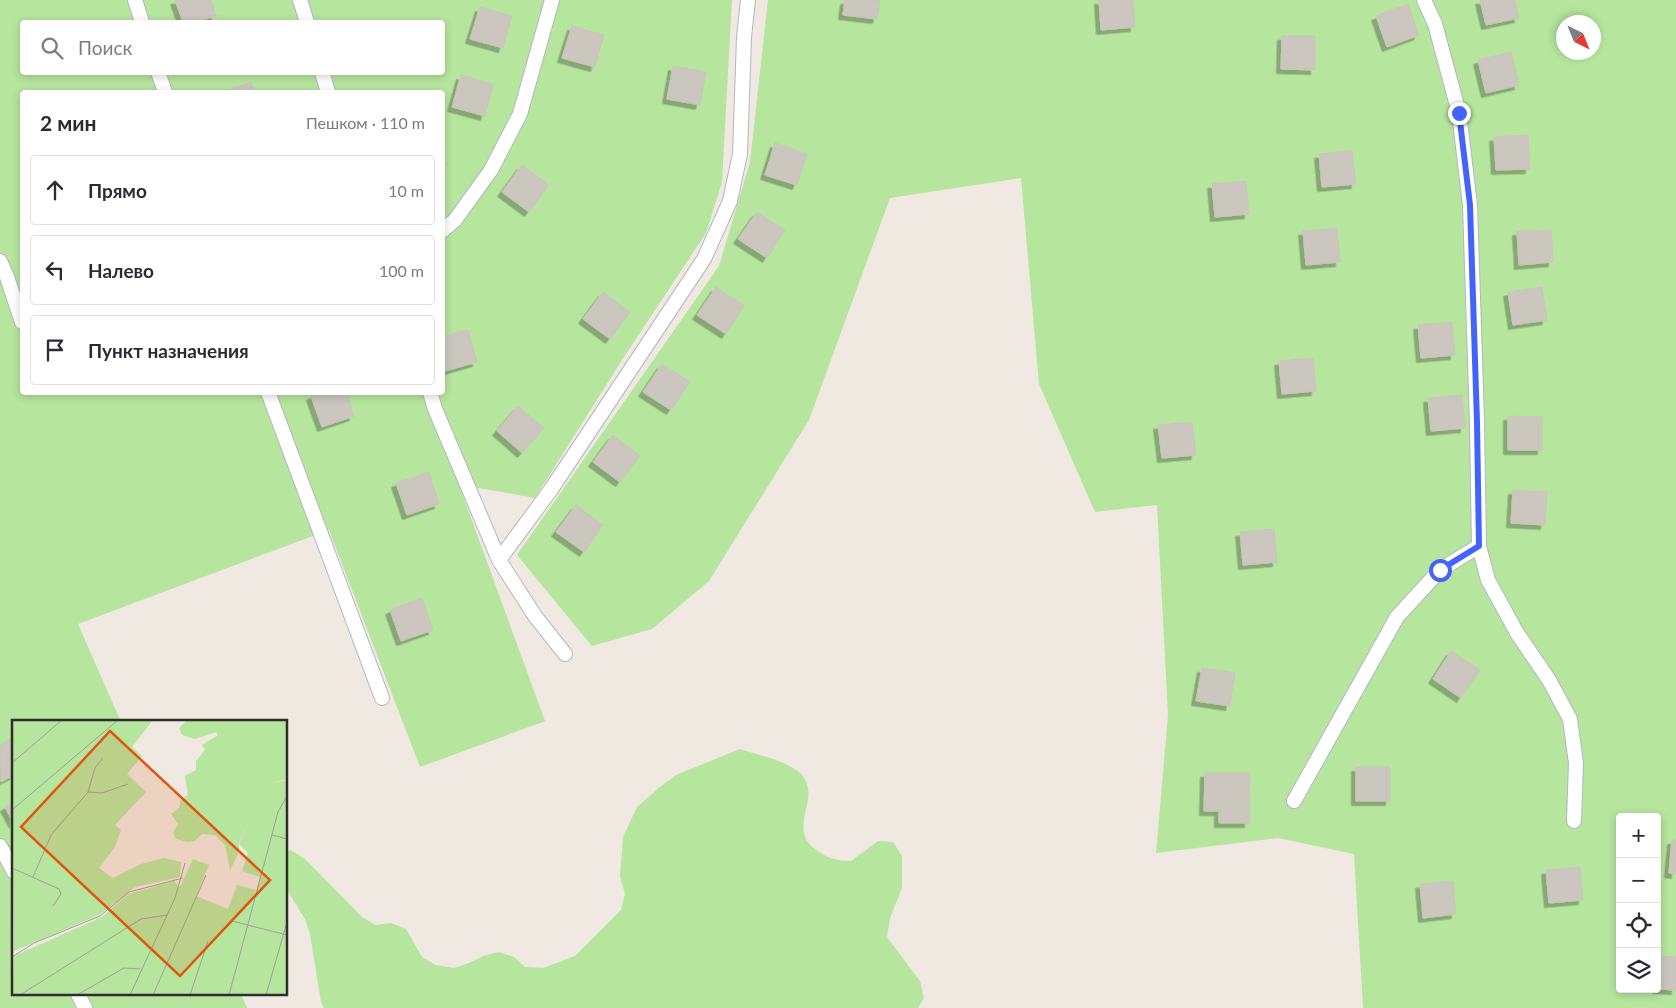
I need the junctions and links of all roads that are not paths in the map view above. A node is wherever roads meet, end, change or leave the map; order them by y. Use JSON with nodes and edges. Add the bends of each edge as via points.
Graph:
{"nodes":[{"id":1,"x":135,"y":0,"type":"edge"},
{"id":2,"x":300,"y":0,"type":"edge"},
{"id":3,"x":552,"y":0,"type":"edge"},
{"id":4,"x":748,"y":0,"type":"edge"},
{"id":5,"x":1424,"y":0,"type":"edge"},
{"id":6,"x":141,"y":20,"type":"edge"},
{"id":7,"x":306,"y":20,"type":"edge"},
{"id":8,"x":159,"y":75,"type":"edge"},
{"id":9,"x":323,"y":75,"type":"edge"},
{"id":10,"x":163,"y":90,"type":"edge"},
{"id":11,"x":327,"y":90,"type":"edge"},
{"id":12,"x":445,"y":228,"type":"edge"},
{"id":13,"x":0,"y":261,"type":"edge"},
{"id":14,"x":20,"y":316,"type":"edge"},
{"id":15,"x":269,"y":395,"type":"edge"},
{"id":16,"x":431,"y":395,"type":"edge"},
{"id":17,"x":1479,"y":546,"type":"junction"},
{"id":18,"x":499,"y":560,"type":"junction"},
{"id":19,"x":565,"y":654,"type":"dead end"},
{"id":20,"x":382,"y":698,"type":"dead end"},
{"id":21,"x":1294,"y":801,"type":"dead end"},
{"id":22,"x":1574,"y":821,"type":"dead end"},
{"id":23,"x":0,"y":846,"type":"edge"},
{"id":24,"x":12,"y":868,"type":"edge"},
{"id":25,"x":79,"y":996,"type":"edge"},
{"id":26,"x":85,"y":1008,"type":"edge"}],
"edges":[{"from":1,"to":6,"type":"lane"},
{"from":2,"to":7,"type":"lane"},
{"from":3,"to":12,"type":"lane","via":[[520,114],[491,170],[455,220]]},
{"from":4,"to":18,"type":"lane","via":[[740,154],[730,201],[704,259],[552,488]]},
{"from":5,"to":17,"type":"lane","via":[[1459,113],[1470,205]]},
{"from":8,"to":10,"type":"lane"},
{"from":9,"to":11,"type":"lane"},
{"from":13,"to":14,"type":"lane"},
{"from":15,"to":20,"type":"lane"},
{"from":16,"to":18,"type":"lane"},
{"from":17,"to":21,"type":"lane","via":[[1440,570],[1397,617]]},
{"from":17,"to":22,"type":"lane","via":[[1488,580],[1570,719],[1576,763]]},
{"from":18,"to":19,"type":"lane","via":[[535,616]]},
{"from":23,"to":24,"type":"lane"},
{"from":25,"to":26,"type":"lane"}]}
